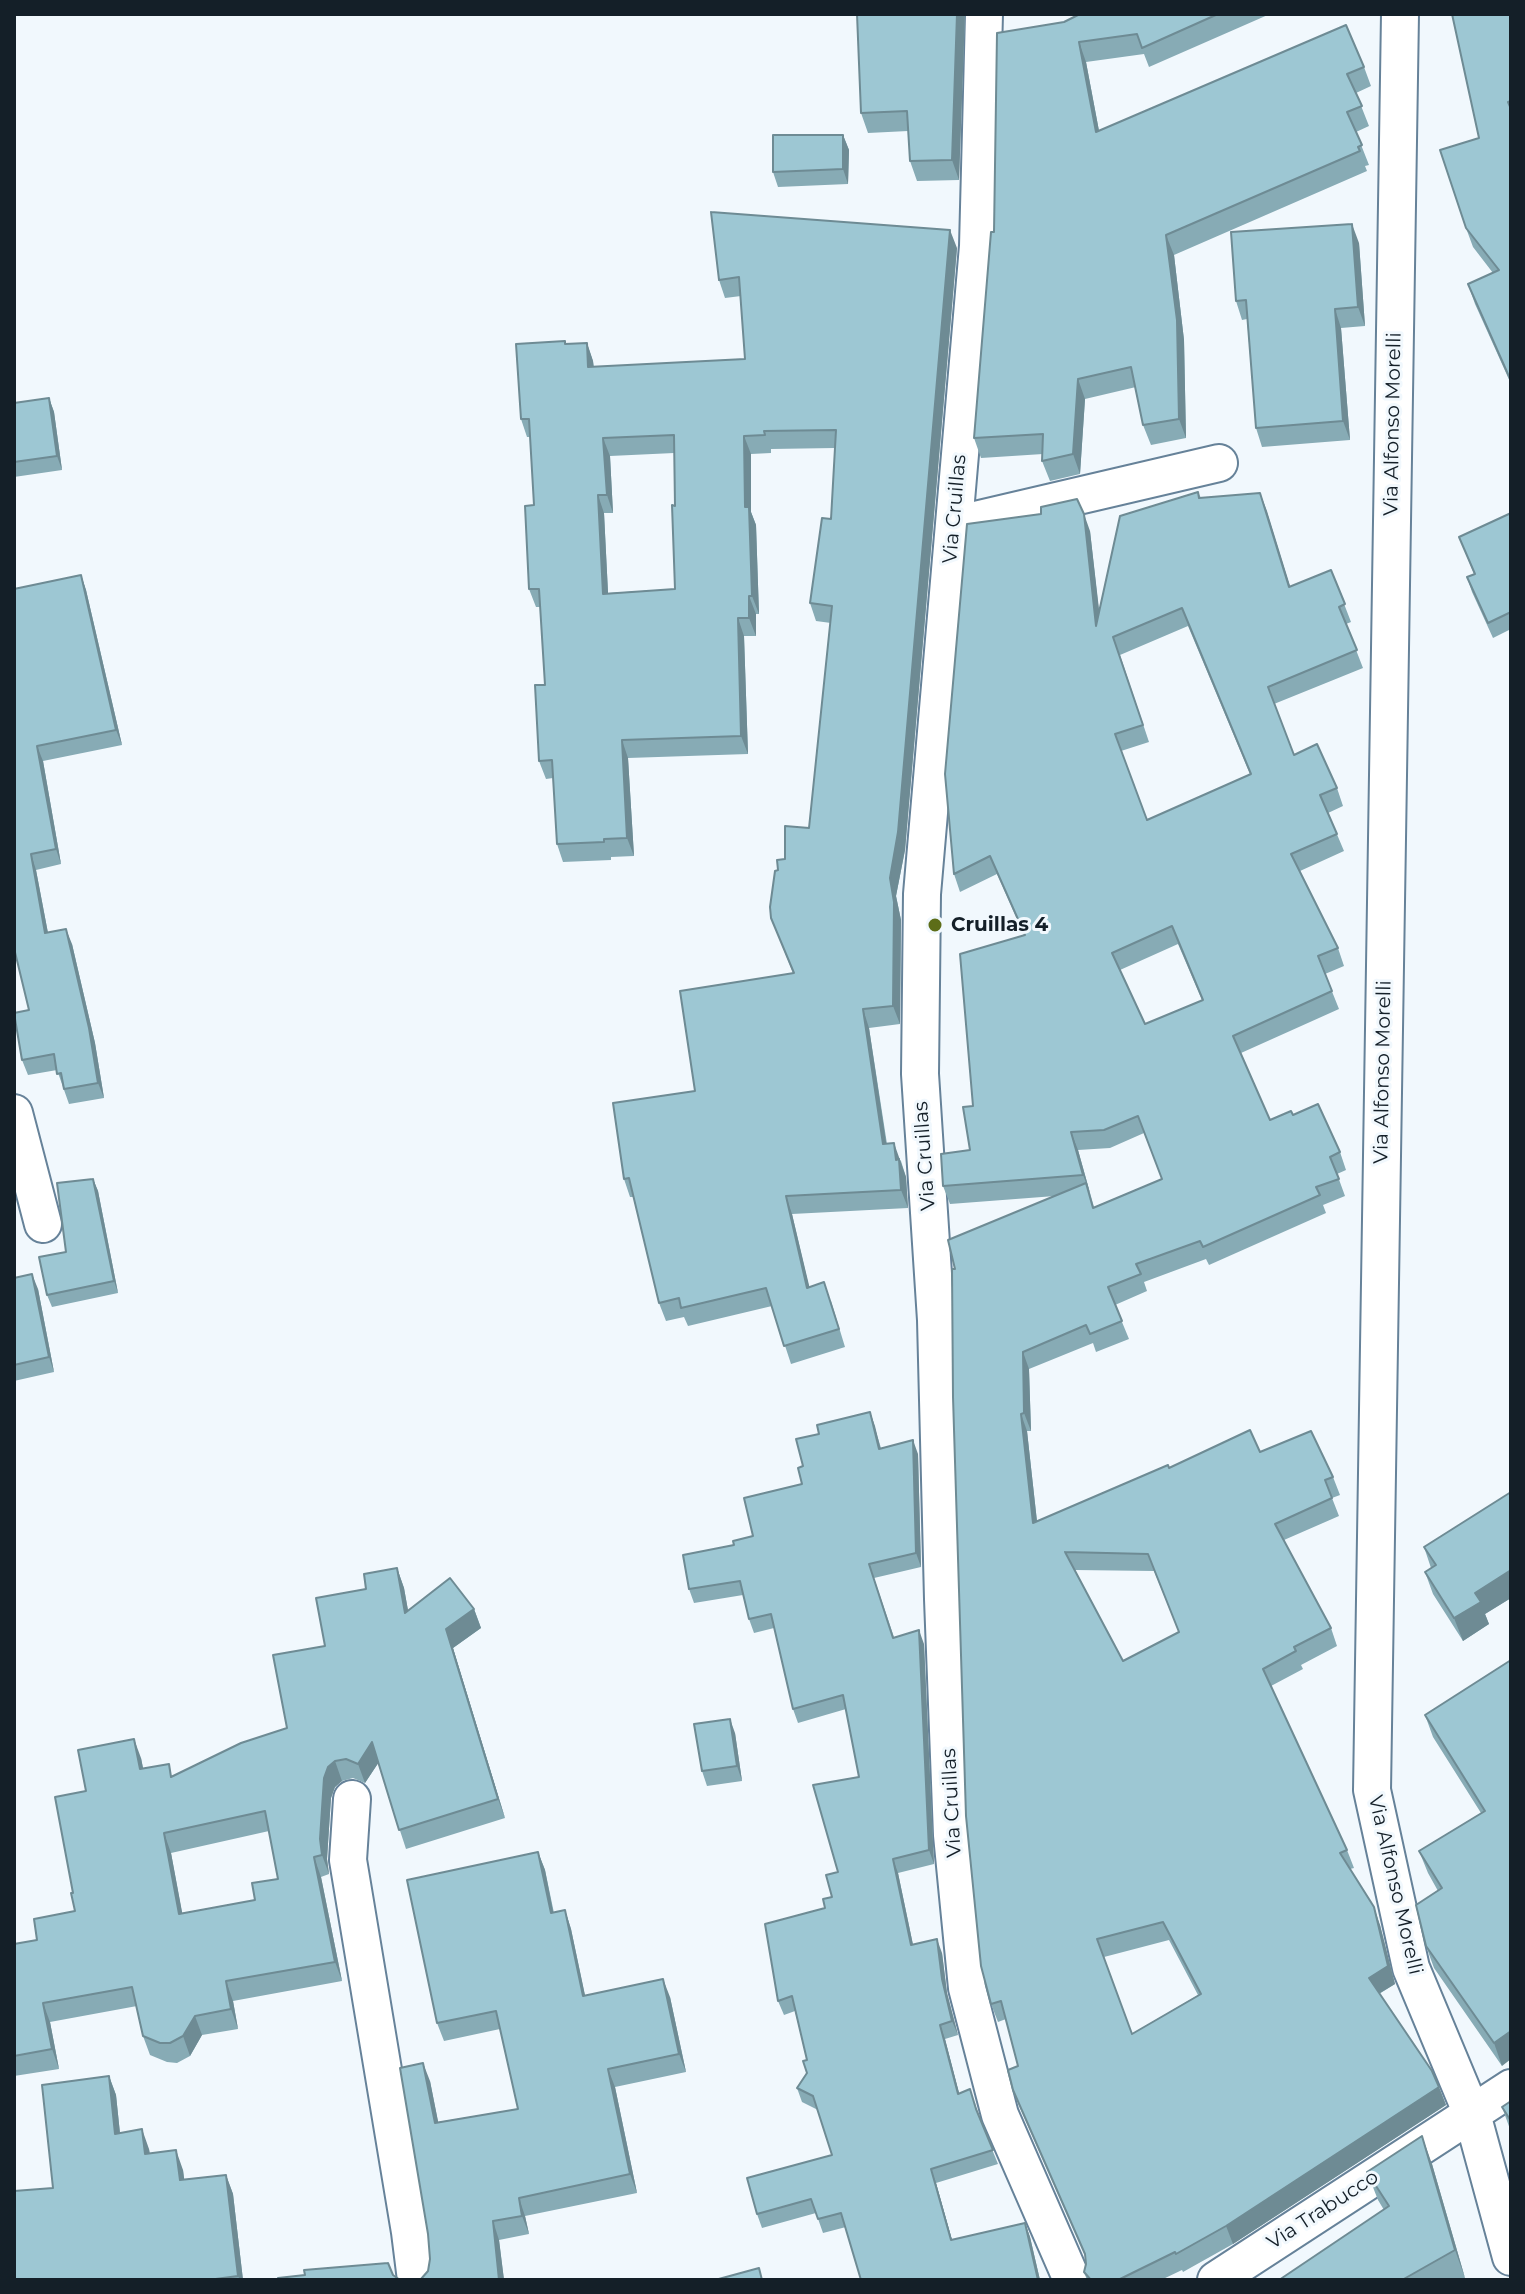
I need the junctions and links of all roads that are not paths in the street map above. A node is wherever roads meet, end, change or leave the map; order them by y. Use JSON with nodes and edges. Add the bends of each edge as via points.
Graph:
{"nodes":[{"id":1,"x":984,"y":14,"type":"edge"},
{"id":2,"x":1400,"y":14,"type":"edge"},
{"id":3,"x":1219,"y":463,"type":"dead end"},
{"id":4,"x":954,"y":525,"type":"junction"},
{"id":5,"x":14,"y":1113,"type":"edge"},
{"id":6,"x":43,"y":1224,"type":"dead end"},
{"id":7,"x":352,"y":1799,"type":"dead end"},
{"id":8,"x":1511,"y":2088,"type":"edge"},
{"id":9,"x":1472,"y":2114,"type":"junction"},
{"id":10,"x":1511,"y":2257,"type":"edge"},
{"id":11,"x":416,"y":2280,"type":"edge"},
{"id":12,"x":1072,"y":2280,"type":"edge"},
{"id":13,"x":1216,"y":2280,"type":"edge"}],
"edges":[{"from":1,"to":4,"type":"street","name":"Via Cruillas","via":[[978,246]]},
{"from":2,"to":9,"type":"street","name":"Via Alfonso Morelli","via":[[1372,1790],[1411,1968]]},
{"from":3,"to":4,"type":"street"},
{"from":4,"to":12,"type":"street","name":"Via Cruillas","via":[[922,894],[920,1059],[936,1320],[952,1835],[967,1988],[1000,2115]]},
{"from":5,"to":6,"type":"street"},
{"from":7,"to":11,"type":"street","via":[[348,1860]]},
{"from":8,"to":9,"type":"street","name":"Via Trabucco"},
{"from":9,"to":10,"type":"street","name":"Via Alfonso Morelli"},
{"from":9,"to":13,"type":"street","name":"Via Trabucco"}]}
